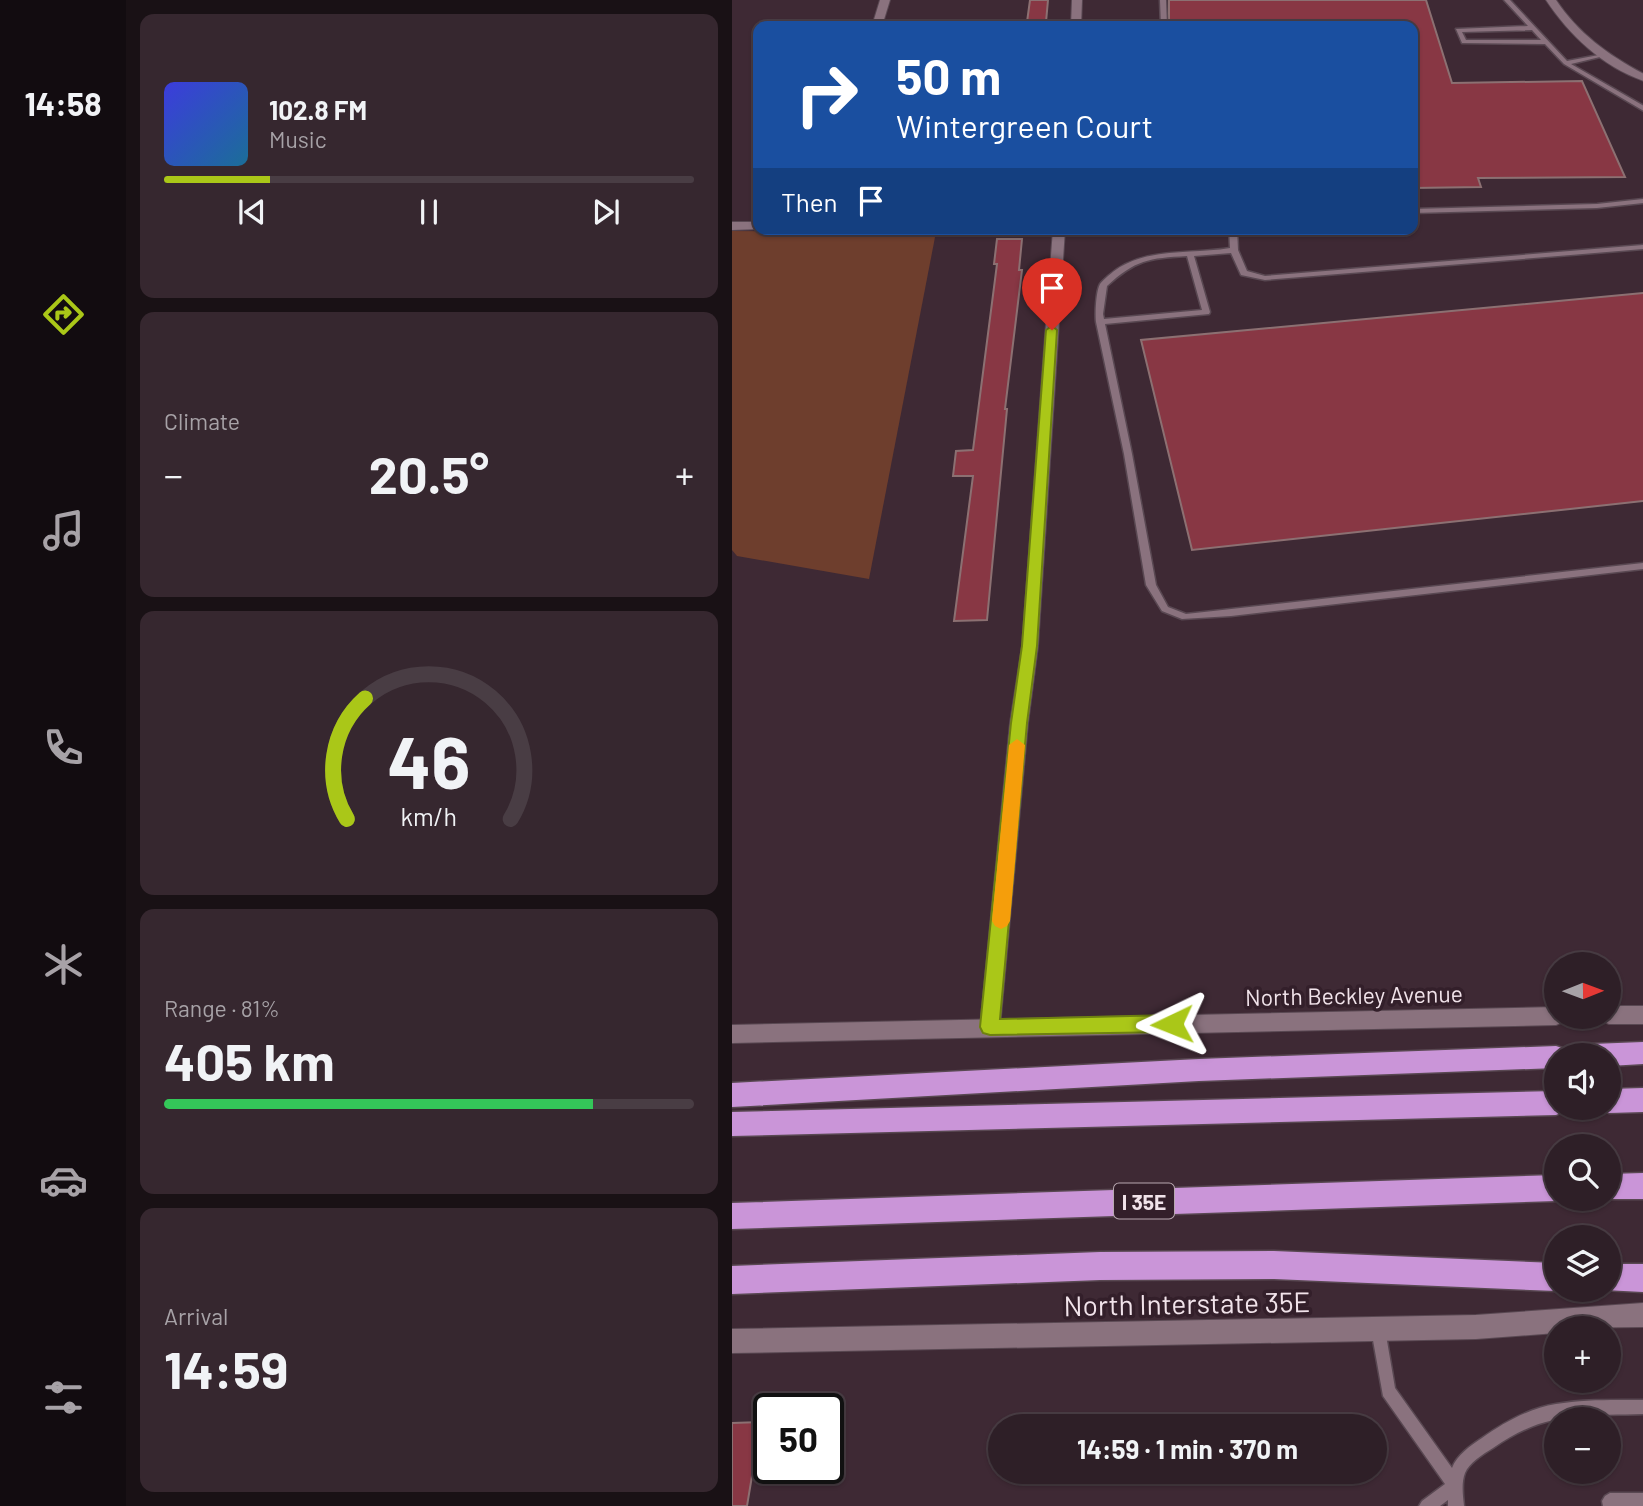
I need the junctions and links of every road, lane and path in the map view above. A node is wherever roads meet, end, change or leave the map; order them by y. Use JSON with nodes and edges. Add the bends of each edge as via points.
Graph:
{"nodes":[{"id":1,"x":885,"y":0,"type":"edge"},
{"id":2,"x":1077,"y":0,"type":"edge"},
{"id":3,"x":1163,"y":0,"type":"edge"},
{"id":4,"x":1507,"y":0,"type":"edge"},
{"id":5,"x":1551,"y":0,"type":"edge"},
{"id":6,"x":879,"y":21,"type":"edge"},
{"id":7,"x":1076,"y":21,"type":"edge"},
{"id":8,"x":1164,"y":21,"type":"edge"},
{"id":9,"x":1533,"y":28,"type":"junction"},
{"id":10,"x":1547,"y":42,"type":"junction"},
{"id":11,"x":1602,"y":55,"type":"junction"},
{"id":12,"x":1566,"y":63,"type":"junction"},
{"id":13,"x":1644,"y":78,"type":"edge"},
{"id":14,"x":1644,"y":109,"type":"edge"},
{"id":15,"x":1644,"y":201,"type":"edge"},
{"id":16,"x":1418,"y":211,"type":"edge"},
{"id":17,"x":732,"y":226,"type":"edge"},
{"id":18,"x":753,"y":226,"type":"edge"},
{"id":19,"x":1059,"y":235,"type":"edge"},
{"id":20,"x":1233,"y":235,"type":"edge"},
{"id":21,"x":1644,"y":247,"type":"edge"},
{"id":22,"x":1234,"y":250,"type":"junction"},
{"id":23,"x":1190,"y":255,"type":"junction"},
{"id":24,"x":1100,"y":322,"type":"junction"},
{"id":25,"x":1644,"y":566,"type":"edge"},
{"id":26,"x":1621,"y":1015,"type":"edge"},
{"id":27,"x":1644,"y":1015,"type":"edge"},
{"id":28,"x":1544,"y":1016,"type":"edge"},
{"id":29,"x":990,"y":1027,"type":"junction"},
{"id":30,"x":732,"y":1034,"type":"edge"},
{"id":31,"x":1644,"y":1053,"type":"edge"},
{"id":32,"x":1621,"y":1054,"type":"edge"},
{"id":33,"x":1544,"y":1057,"type":"edge"},
{"id":34,"x":732,"y":1095,"type":"edge"},
{"id":35,"x":1644,"y":1100,"type":"edge"},
{"id":36,"x":1621,"y":1101,"type":"edge"},
{"id":37,"x":1544,"y":1103,"type":"edge"},
{"id":38,"x":732,"y":1124,"type":"edge"},
{"id":39,"x":1621,"y":1186,"type":"edge"},
{"id":40,"x":1644,"y":1186,"type":"edge"},
{"id":41,"x":1544,"y":1188,"type":"edge"},
{"id":42,"x":732,"y":1216,"type":"edge"},
{"id":43,"x":1544,"y":1276,"type":"edge"},
{"id":44,"x":1621,"y":1278,"type":"edge"},
{"id":45,"x":1644,"y":1278,"type":"edge"},
{"id":46,"x":732,"y":1280,"type":"edge"},
{"id":47,"x":1644,"y":1315,"type":"edge"},
{"id":48,"x":1378,"y":1329,"type":"junction"},
{"id":49,"x":732,"y":1341,"type":"edge"},
{"id":50,"x":1644,"y":1407,"type":"edge"},
{"id":51,"x":1455,"y":1486,"type":"junction"},
{"id":52,"x":1644,"y":1501,"type":"edge"},
{"id":53,"x":1427,"y":1506,"type":"edge"},
{"id":54,"x":1455,"y":1506,"type":"edge"},
{"id":55,"x":1611,"y":1506,"type":"edge"}],
"edges":[{"from":1,"to":6,"type":"street"},
{"from":2,"to":7,"type":"street"},
{"from":3,"to":8,"type":"lane"},
{"from":4,"to":9,"type":"lane"},
{"from":5,"to":11,"type":"street","via":[[1563,20]]},
{"from":9,"to":10,"type":"lane"},
{"from":9,"to":10,"type":"lane","via":[[1458,30],[1464,42]]},
{"from":10,"to":12,"type":"lane"},
{"from":11,"to":12,"type":"lane"},
{"from":11,"to":13,"type":"street"},
{"from":12,"to":14,"type":"lane"},
{"from":15,"to":16,"type":"lane"},
{"from":17,"to":18,"type":"street"},
{"from":19,"to":29,"type":"street","via":[[1030,646]]},
{"from":20,"to":22,"type":"lane"},
{"from":21,"to":22,"type":"lane","via":[[1265,278],[1244,274]]},
{"from":22,"to":23,"type":"lane"},
{"from":23,"to":24,"type":"lane","via":[[1128,265],[1103,285]]},
{"from":23,"to":24,"type":"lane","via":[[1206,312]]},
{"from":24,"to":25,"type":"lane","via":[[1151,585],[1165,608],[1185,617]]},
{"from":26,"to":27,"type":"street"},
{"from":28,"to":29,"type":"street","name":"North Beckley Avenue"},
{"from":29,"to":30,"type":"street","name":"North Beckley Avenue"},
{"from":31,"to":32,"type":"highway"},
{"from":33,"to":34,"type":"highway","via":[[1186,1070]]},
{"from":35,"to":36,"type":"highway"},
{"from":37,"to":38,"type":"highway"},
{"from":39,"to":40,"type":"highway"},
{"from":41,"to":42,"type":"highway","number":"I 35E"},
{"from":43,"to":46,"type":"highway","via":[[1274,1265],[1100,1266]]},
{"from":44,"to":45,"type":"highway"},
{"from":47,"to":48,"type":"street","name":"North Interstate 35E"},
{"from":48,"to":49,"type":"street","name":"North Interstate 35E"},
{"from":48,"to":51,"type":"lane","via":[[1388,1391]]},
{"from":50,"to":51,"type":"lane","via":[[1555,1411],[1524,1421],[1461,1465]]},
{"from":51,"to":53,"type":"lane"},
{"from":51,"to":54,"type":"lane"},
{"from":52,"to":55,"type":"lane","via":[[1610,1501]]}]}
